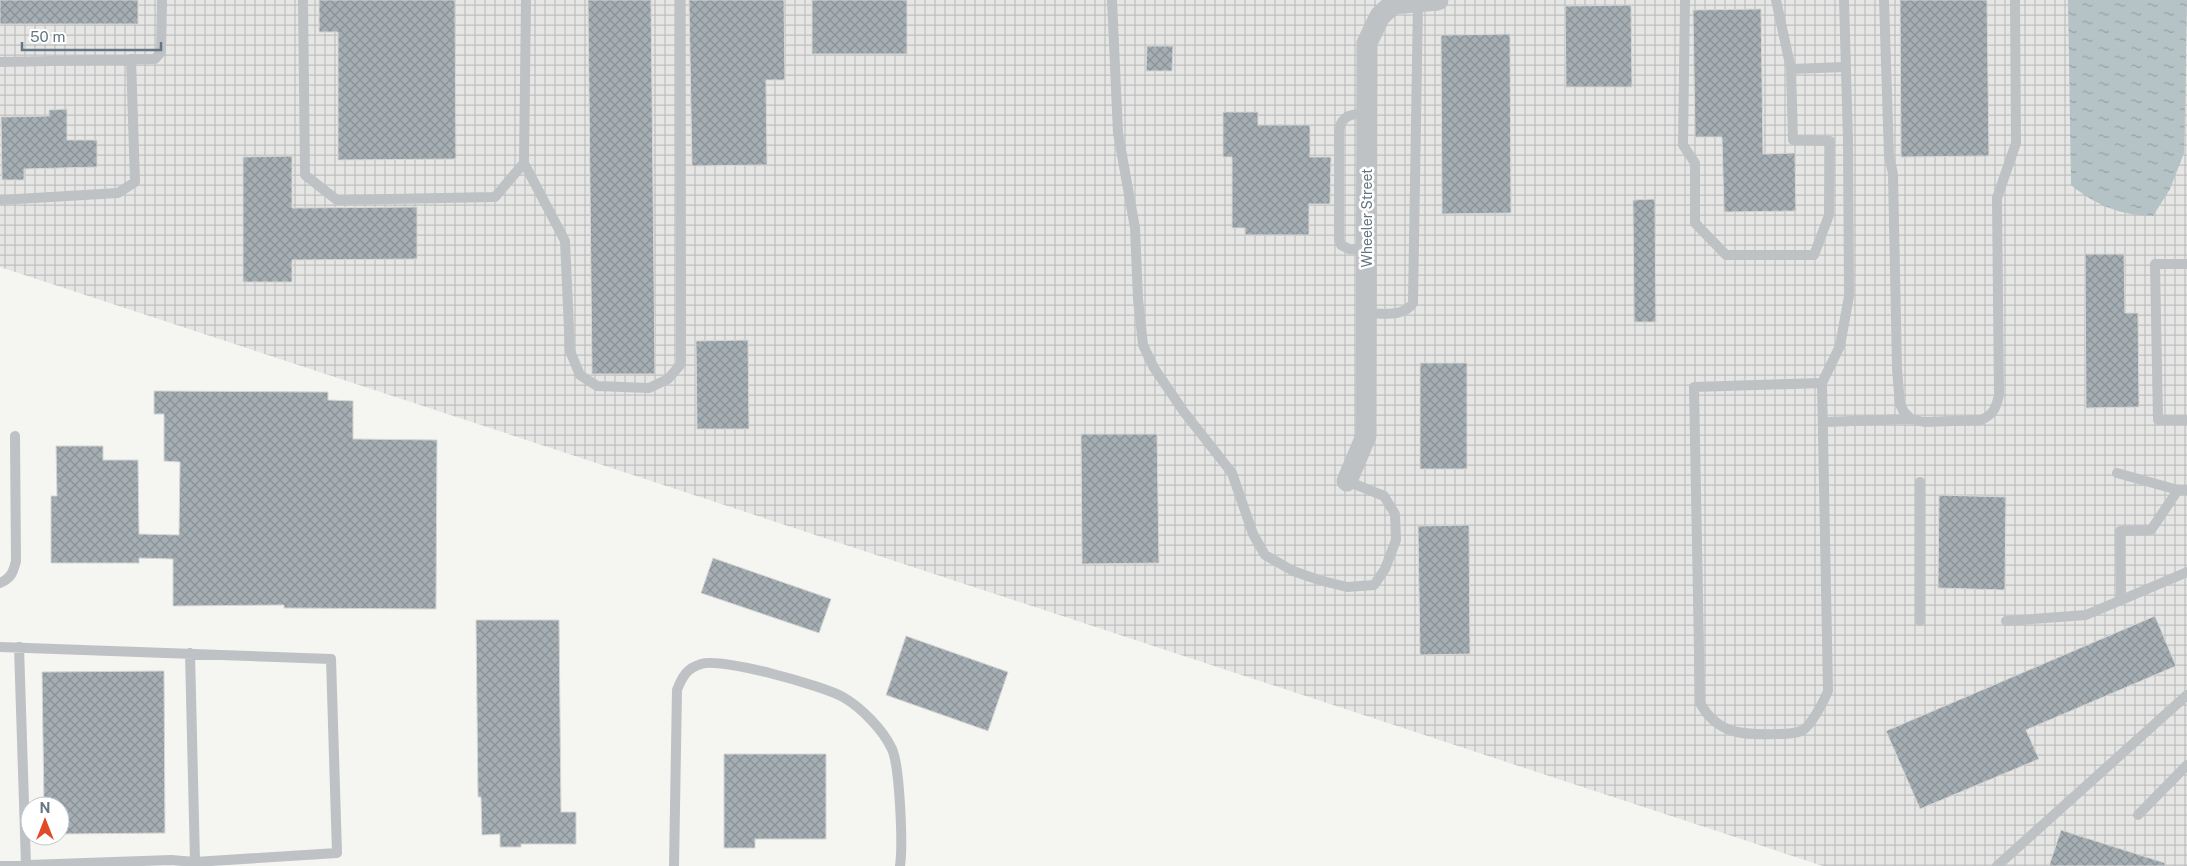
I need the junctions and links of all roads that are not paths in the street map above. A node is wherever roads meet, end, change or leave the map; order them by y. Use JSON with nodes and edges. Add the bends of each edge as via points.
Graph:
{"nodes":[{"id":1,"x":162,"y":0,"type":"edge"},
{"id":2,"x":303,"y":0,"type":"edge"},
{"id":3,"x":526,"y":0,"type":"edge"},
{"id":4,"x":680,"y":0,"type":"edge"},
{"id":5,"x":1112,"y":0,"type":"edge"},
{"id":6,"x":1685,"y":0,"type":"edge"},
{"id":7,"x":1776,"y":0,"type":"edge"},
{"id":8,"x":1844,"y":0,"type":"edge"},
{"id":9,"x":1884,"y":0,"type":"edge"},
{"id":10,"x":2015,"y":0,"type":"edge"},
{"id":11,"x":1428,"y":1,"type":"edge"},
{"id":12,"x":131,"y":59,"type":"junction"},
{"id":13,"x":0,"y":62,"type":"edge"},
{"id":14,"x":1845,"y":67,"type":"junction"},
{"id":15,"x":1791,"y":70,"type":"junction"},
{"id":16,"x":1367,"y":113,"type":"junction"},
{"id":17,"x":1848,"y":140,"type":"junction"},
{"id":18,"x":1830,"y":141,"type":"junction"},
{"id":19,"x":524,"y":163,"type":"junction"},
{"id":20,"x":0,"y":200,"type":"edge"},
{"id":21,"x":1366,"y":250,"type":"junction"},
{"id":22,"x":2187,"y":264,"type":"edge"},
{"id":23,"x":1366,"y":313,"type":"junction"},
{"id":24,"x":1822,"y":383,"type":"junction"},
{"id":25,"x":1911,"y":419,"type":"junction"},
{"id":26,"x":2187,"y":420,"type":"edge"},
{"id":27,"x":1824,"y":422,"type":"junction"},
{"id":28,"x":15,"y":436,"type":"dead end"},
{"id":29,"x":2117,"y":474,"type":"dead end"},
{"id":30,"x":1347,"y":482,"type":"joint"},
{"id":31,"x":1920,"y":482,"type":"dead end"},
{"id":32,"x":2182,"y":490,"type":"edge"},
{"id":33,"x":2187,"y":572,"type":"edge"},
{"id":34,"x":0,"y":582,"type":"edge"},
{"id":35,"x":2121,"y":600,"type":"junction"},
{"id":36,"x":1920,"y":621,"type":"dead end"},
{"id":37,"x":2006,"y":621,"type":"dead end"},
{"id":38,"x":0,"y":647,"type":"edge"},
{"id":39,"x":19,"y":647,"type":"junction"},
{"id":40,"x":190,"y":653,"type":"junction"},
{"id":41,"x":2187,"y":695,"type":"edge"},
{"id":42,"x":2187,"y":765,"type":"edge"},
{"id":43,"x":2138,"y":815,"type":"dead end"},
{"id":44,"x":195,"y":862,"type":"junction"},
{"id":45,"x":26,"y":865,"type":"edge"},
{"id":46,"x":0,"y":866,"type":"edge"},
{"id":47,"x":674,"y":866,"type":"edge"},
{"id":48,"x":900,"y":866,"type":"edge"},
{"id":49,"x":1997,"y":866,"type":"edge"}],
"edges":[{"from":1,"to":12,"type":"lane","via":[[161,52],[155,59]]},
{"from":2,"to":19,"type":"lane","via":[[305,174],[337,200],[495,197]]},
{"from":3,"to":19,"type":"lane"},
{"from":4,"to":19,"type":"lane","via":[[681,364],[668,379],[649,388],[597,386],[580,374],[570,351],[565,241]]},
{"from":5,"to":30,"type":"lane","via":[[1118,133],[1135,228],[1143,345],[1154,368],[1232,473],[1253,534],[1265,555],[1293,571],[1319,580],[1347,587],[1374,585],[1385,569],[1396,540],[1395,514],[1384,496]]},
{"from":6,"to":18,"type":"lane","via":[[1683,145],[1695,164],[1695,223],[1726,255],[1814,255],[1829,215]]},
{"from":7,"to":15,"type":"lane"},
{"from":8,"to":14,"type":"lane"},
{"from":9,"to":25,"type":"lane","via":[[1889,156],[1893,174],[1897,369],[1900,404]]},
{"from":10,"to":25,"type":"lane","via":[[2016,143],[1997,198],[1999,394],[1996,409],[1981,420],[1924,422]]},
{"from":11,"to":16,"type":"street","name":"Wheeler Street","via":[[1393,4],[1380,16],[1367,43]]},
{"from":11,"to":23,"type":"lane","via":[[1413,303],[1401,313]]},
{"from":12,"to":13,"type":"lane"},
{"from":12,"to":20,"type":"lane","via":[[134,182],[118,193]]},
{"from":14,"to":15,"type":"lane"},
{"from":14,"to":17,"type":"lane"},
{"from":15,"to":18,"type":"lane","via":[[1793,140]]},
{"from":16,"to":21,"type":"street","name":"Wheeler Street"},
{"from":16,"to":21,"type":"lane","via":[[1346,116],[1339,129],[1339,239],[1349,249]]},
{"from":17,"to":18,"type":"lane"},
{"from":17,"to":24,"type":"lane","via":[[1849,296],[1840,346]]},
{"from":21,"to":23,"type":"street","name":"Wheeler Street"},
{"from":22,"to":26,"type":"lane","via":[[2155,264],[2158,420]]},
{"from":23,"to":30,"type":"street","name":"Wheeler Street","via":[[1366,436]]},
{"from":24,"to":27,"type":"lane"},
{"from":24,"to":27,"type":"lane","via":[[1694,386],[1700,703],[1708,718],[1743,735],[1804,730],[1822,706],[1828,691]]},
{"from":25,"to":27,"type":"lane"},
{"from":28,"to":34,"type":"lane","via":[[16,561],[13,574]]},
{"from":29,"to":32,"type":"lane"},
{"from":31,"to":36,"type":"lane"},
{"from":32,"to":35,"type":"lane","via":[[2151,530],[2120,531]]},
{"from":33,"to":35,"type":"lane"},
{"from":35,"to":37,"type":"lane","via":[[2086,615]]},
{"from":38,"to":39,"type":"lane"},
{"from":39,"to":40,"type":"lane"},
{"from":39,"to":45,"type":"lane"},
{"from":40,"to":44,"type":"lane"},
{"from":40,"to":44,"type":"lane","via":[[331,659],[336,853]]},
{"from":41,"to":49,"type":"lane"},
{"from":42,"to":43,"type":"lane"},
{"from":44,"to":45,"type":"lane"},
{"from":45,"to":46,"type":"lane"},
{"from":47,"to":48,"type":"lane","via":[[677,690],[690,668],[703,663],[722,663],[827,689],[857,707],[883,735],[897,765]]}]}
